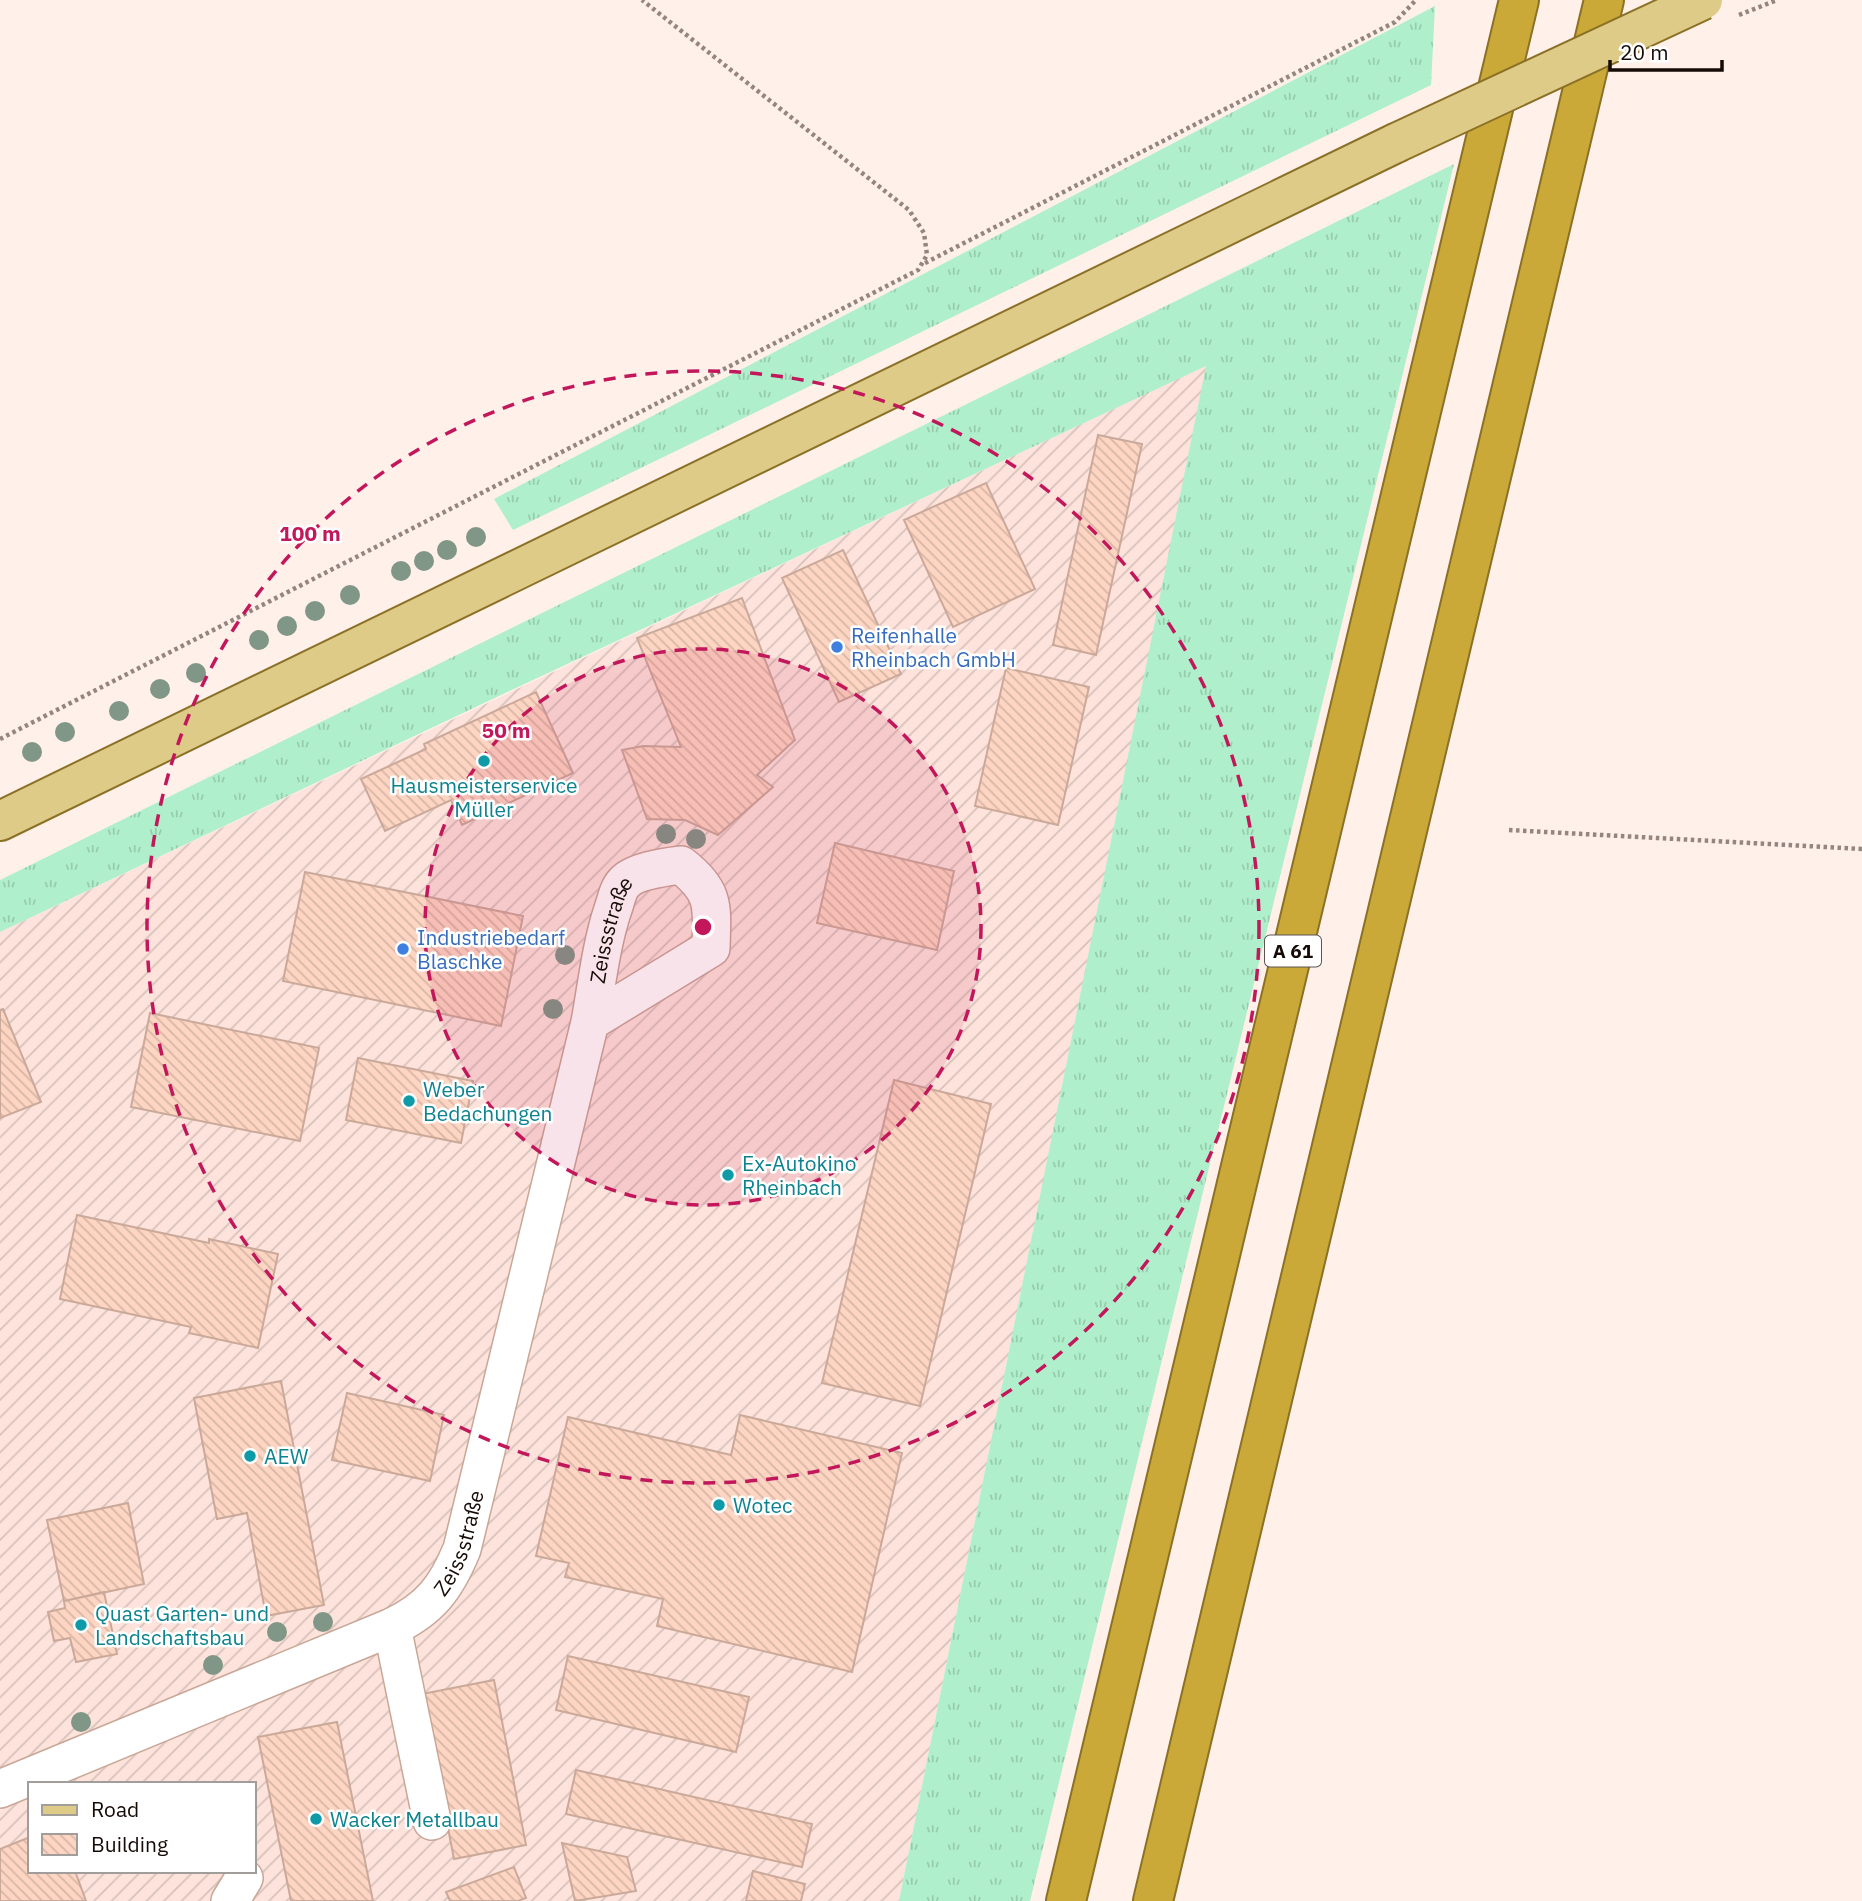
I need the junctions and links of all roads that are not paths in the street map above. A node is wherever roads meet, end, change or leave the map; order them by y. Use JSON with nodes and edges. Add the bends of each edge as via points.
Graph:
{"nodes":[{"id":1,"x":1520,"y":0,"type":"edge"},
{"id":2,"x":1604,"y":0,"type":"edge"},
{"id":3,"x":1703,"y":0,"type":"edge"},
{"id":4,"x":0,"y":821,"type":"edge"},
{"id":5,"x":590,"y":1022,"type":"dead end"},
{"id":6,"x":392,"y":1627,"type":"junction"},
{"id":7,"x":0,"y":1789,"type":"edge"},
{"id":8,"x":432,"y":1821,"type":"dead end"},
{"id":9,"x":1066,"y":1901,"type":"edge"},
{"id":10,"x":1153,"y":1901,"type":"edge"}],
"edges":[{"from":1,"to":9,"type":"highway","number":"A 61"},
{"from":2,"to":10,"type":"highway"},
{"from":3,"to":4,"type":"main road","bridge":true,"via":[[1396,143]]},
{"from":5,"to":6,"type":"street","name":"Zeissstraße","via":[[462,1549],[452,1575],[435,1598],[415,1616]]},
{"from":6,"to":7,"type":"street","name":"Zeissstraße"},
{"from":6,"to":8,"type":"street"}]}
